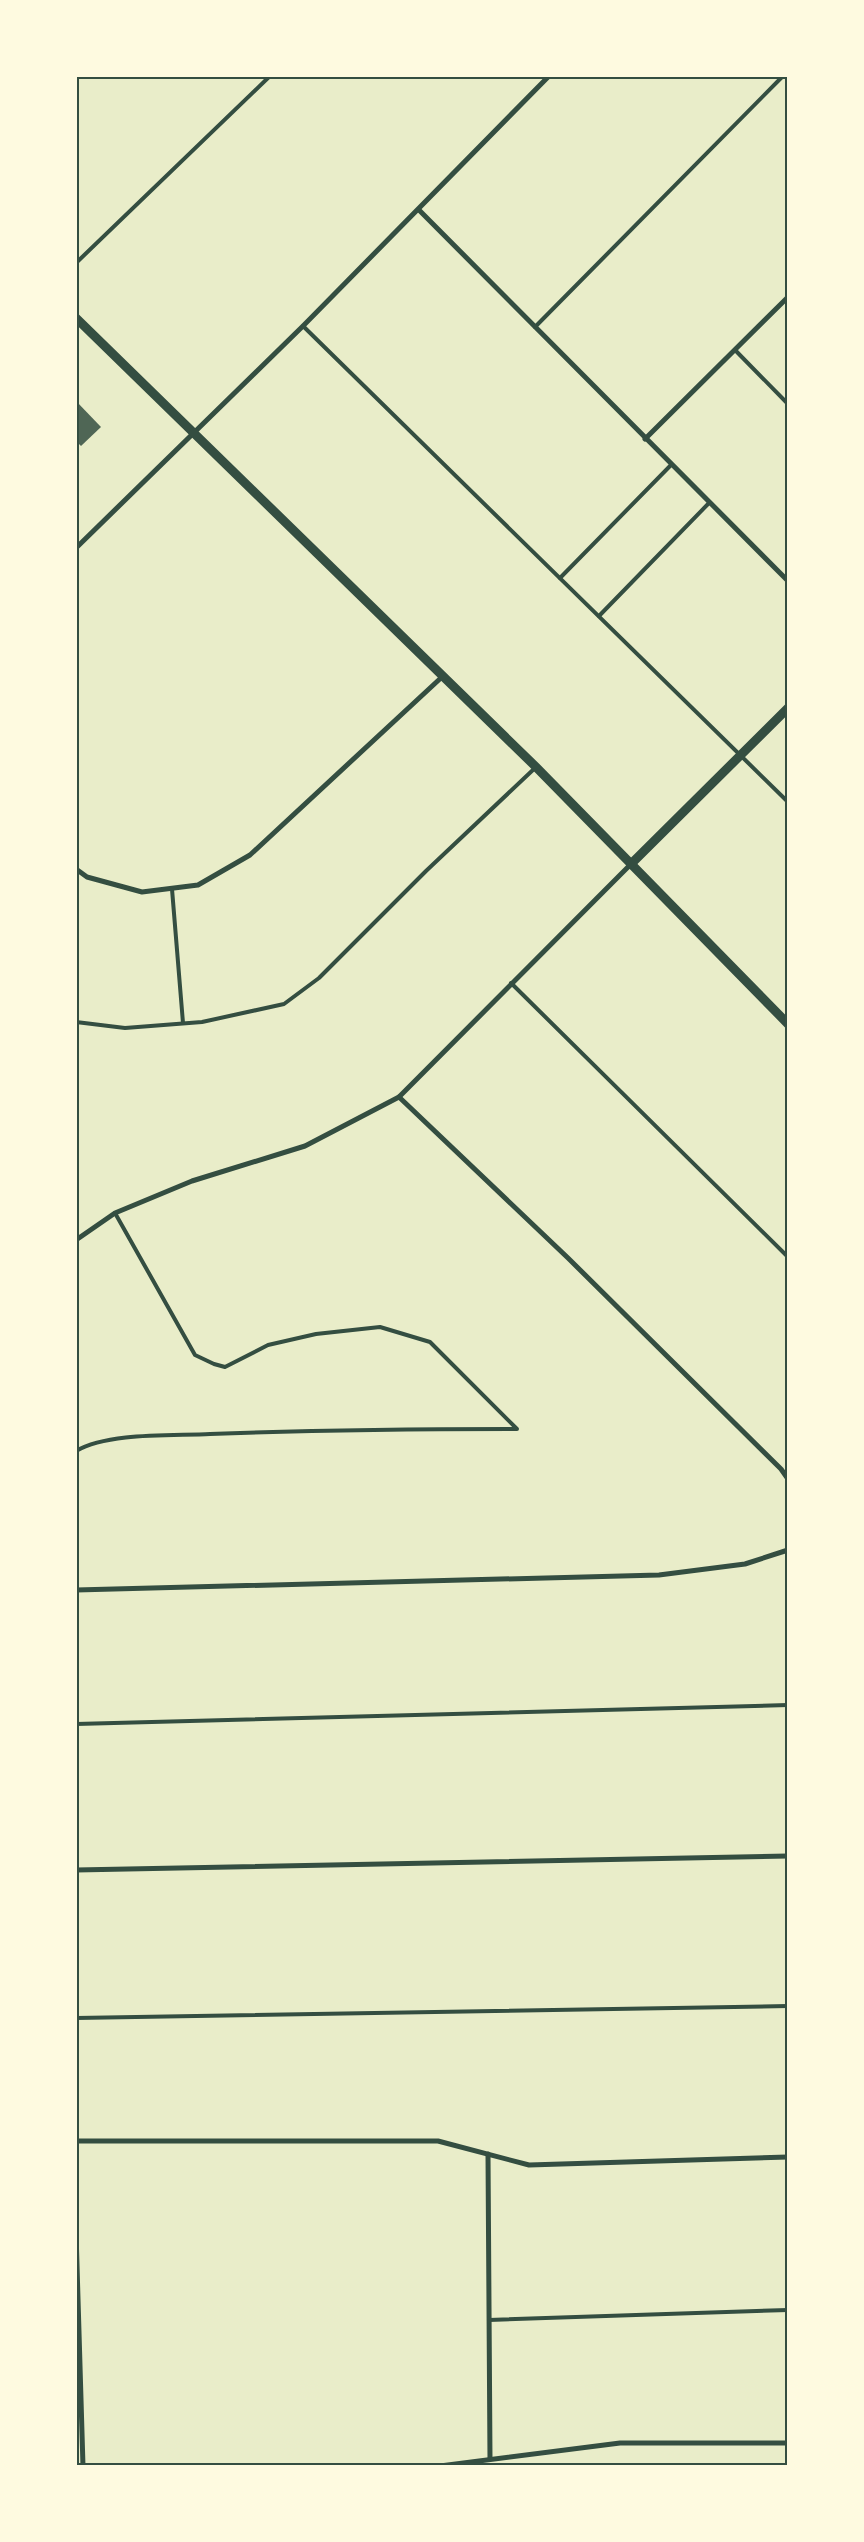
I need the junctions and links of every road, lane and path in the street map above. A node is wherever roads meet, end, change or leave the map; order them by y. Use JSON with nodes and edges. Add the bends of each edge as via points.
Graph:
{"nodes":[{"id":1,"x":270,"y":76,"type":"edge"},
{"id":2,"x":549,"y":76,"type":"edge"},
{"id":3,"x":783,"y":76,"type":"edge"},
{"id":4,"x":419,"y":210,"type":"junction"},
{"id":5,"x":76,"y":263,"type":"edge"},
{"id":6,"x":788,"y":297,"type":"edge"},
{"id":7,"x":77,"y":319,"type":"edge"},
{"id":8,"x":303,"y":326,"type":"junction"},
{"id":9,"x":534,"y":328,"type":"junction"},
{"id":10,"x":735,"y":350,"type":"junction"},
{"id":11,"x":788,"y":404,"type":"edge"},
{"id":12,"x":194,"y":433,"type":"junction"},
{"id":13,"x":645,"y":439,"type":"junction"},
{"id":14,"x":671,"y":466,"type":"junction"},
{"id":15,"x":710,"y":503,"type":"junction"},
{"id":16,"x":76,"y":548,"type":"edge"},
{"id":17,"x":560,"y":578,"type":"junction"},
{"id":18,"x":788,"y":581,"type":"edge"},
{"id":19,"x":599,"y":616,"type":"junction"},
{"id":20,"x":443,"y":676,"type":"junction"},
{"id":21,"x":788,"y":708,"type":"edge"},
{"id":22,"x":740,"y":755,"type":"junction"},
{"id":23,"x":536,"y":767,"type":"junction"},
{"id":24,"x":788,"y":802,"type":"edge"},
{"id":25,"x":631,"y":864,"type":"junction"},
{"id":26,"x":76,"y":869,"type":"edge"},
{"id":27,"x":172,"y":889,"type":"junction"},
{"id":28,"x":511,"y":983,"type":"junction"},
{"id":29,"x":76,"y":1022,"type":"edge"},
{"id":30,"x":184,"y":1023,"type":"junction"},
{"id":31,"x":788,"y":1024,"type":"edge"},
{"id":32,"x":399,"y":1098,"type":"junction"},
{"id":33,"x":115,"y":1213,"type":"junction"},
{"id":34,"x":76,"y":1240,"type":"edge"},
{"id":35,"x":788,"y":1257,"type":"edge"},
{"id":36,"x":76,"y":1451,"type":"edge"},
{"id":37,"x":788,"y":1479,"type":"edge"},
{"id":38,"x":788,"y":1550,"type":"edge"},
{"id":39,"x":76,"y":1590,"type":"edge"},
{"id":40,"x":788,"y":1704,"type":"edge"},
{"id":41,"x":76,"y":1724,"type":"edge"},
{"id":42,"x":788,"y":1856,"type":"edge"},
{"id":43,"x":76,"y":1870,"type":"edge"},
{"id":44,"x":788,"y":2006,"type":"edge"},
{"id":45,"x":76,"y":2018,"type":"edge"},
{"id":46,"x":76,"y":2141,"type":"edge"},
{"id":47,"x":488,"y":2154,"type":"junction"},
{"id":48,"x":788,"y":2157,"type":"edge"},
{"id":49,"x":76,"y":2232,"type":"edge"},
{"id":50,"x":788,"y":2310,"type":"edge"},
{"id":51,"x":489,"y":2320,"type":"junction"},
{"id":52,"x":788,"y":2443,"type":"edge"},
{"id":53,"x":490,"y":2460,"type":"junction"},
{"id":54,"x":83,"y":2466,"type":"edge"},
{"id":55,"x":440,"y":2466,"type":"edge"}],
"edges":[{"from":1,"to":5,"type":"lane"},
{"from":2,"to":4,"type":"street"},
{"from":3,"to":9,"type":"lane"},
{"from":4,"to":8,"type":"street"},
{"from":4,"to":9,"type":"street"},
{"from":6,"to":10,"type":"street"},
{"from":7,"to":12,"type":"street"},
{"from":8,"to":12,"type":"street"},
{"from":8,"to":17,"type":"lane"},
{"from":9,"to":13,"type":"street"},
{"from":10,"to":11,"type":"lane"},
{"from":10,"to":13,"type":"street"},
{"from":12,"to":16,"type":"street"},
{"from":12,"to":20,"type":"street"},
{"from":13,"to":14,"type":"street"},
{"from":14,"to":15,"type":"street"},
{"from":14,"to":17,"type":"lane"},
{"from":15,"to":18,"type":"street"},
{"from":15,"to":19,"type":"lane"},
{"from":17,"to":19,"type":"lane"},
{"from":19,"to":22,"type":"lane"},
{"from":20,"to":23,"type":"street"},
{"from":20,"to":27,"type":"street","via":[[250,855],[198,885]]},
{"from":21,"to":22,"type":"street"},
{"from":22,"to":24,"type":"lane"},
{"from":22,"to":25,"type":"street"},
{"from":23,"to":25,"type":"street"},
{"from":23,"to":30,"type":"lane","via":[[319,978],[284,1004]]},
{"from":25,"to":28,"type":"street"},
{"from":25,"to":31,"type":"street"},
{"from":26,"to":27,"type":"street","via":[[87,877],[142,892]]},
{"from":27,"to":30,"type":"lane"},
{"from":28,"to":32,"type":"street"},
{"from":28,"to":35,"type":"lane"},
{"from":29,"to":30,"type":"lane","via":[[125,1028]]},
{"from":32,"to":33,"type":"street","via":[[305,1146],[192,1181]]},
{"from":32,"to":37,"type":"street","via":[[568,1258]]},
{"from":33,"to":34,"type":"street"},
{"from":33,"to":36,"type":"lane","via":[[195,1355],[225,1367],[268,1345],[316,1334],[380,1327],[430,1342],[517,1429],[358,1429],[126,1437]]},
{"from":38,"to":39,"type":"street","via":[[746,1564],[659,1575]]},
{"from":40,"to":41,"type":"lane"},
{"from":42,"to":43,"type":"street"},
{"from":44,"to":45,"type":"lane"},
{"from":46,"to":47,"type":"street","via":[[438,2141]]},
{"from":47,"to":48,"type":"street","via":[[529,2165]]},
{"from":47,"to":51,"type":"street"},
{"from":49,"to":54,"type":"street"},
{"from":50,"to":51,"type":"lane"},
{"from":51,"to":53,"type":"street"},
{"from":52,"to":53,"type":"street","via":[[620,2443]]},
{"from":53,"to":55,"type":"street"}]}
